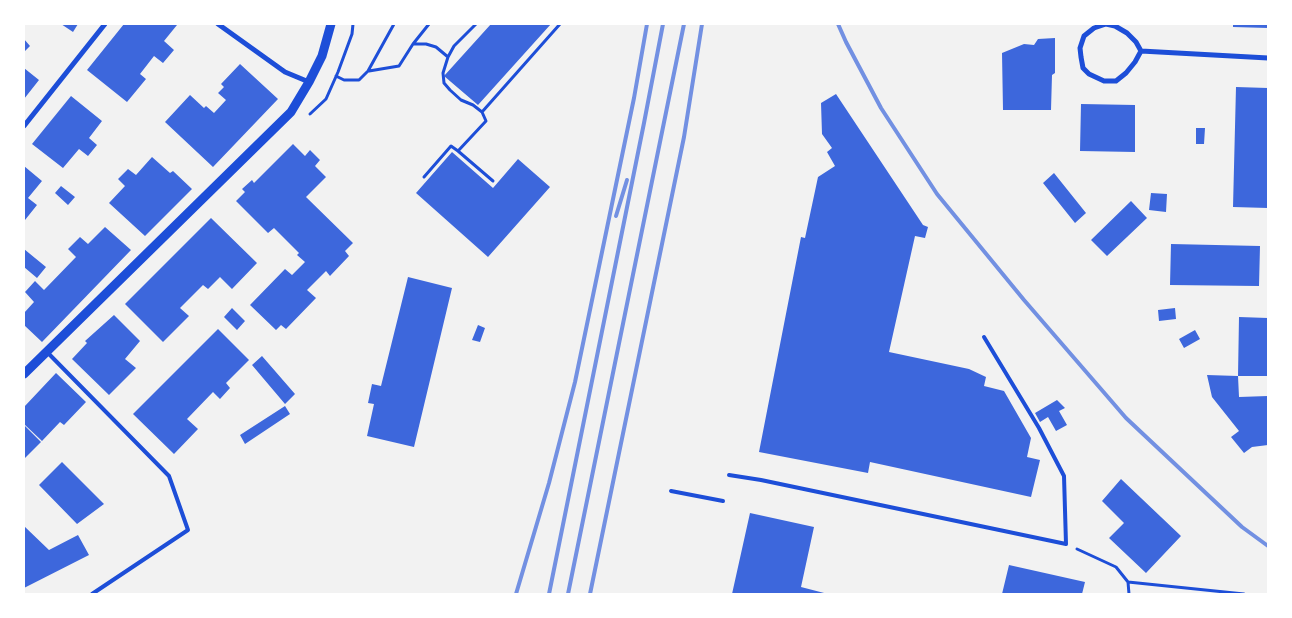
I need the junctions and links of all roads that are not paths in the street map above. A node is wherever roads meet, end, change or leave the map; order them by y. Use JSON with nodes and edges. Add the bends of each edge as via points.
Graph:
{"nodes":[{"id":1,"x":105,"y":24,"type":"edge"},
{"id":2,"x":218,"y":24,"type":"edge"},
{"id":3,"x":331,"y":24,"type":"edge"},
{"id":4,"x":1141,"y":51,"type":"junction"},
{"id":5,"x":1268,"y":58,"type":"edge"},
{"id":6,"x":309,"y":82,"type":"junction"},
{"id":7,"x":24,"y":126,"type":"edge"},
{"id":8,"x":984,"y":337,"type":"dead end"},
{"id":9,"x":47,"y":351,"type":"junction"},
{"id":10,"x":24,"y":374,"type":"edge"},
{"id":11,"x":729,"y":475,"type":"dead end"},
{"id":12,"x":671,"y":491,"type":"dead end"},
{"id":13,"x":723,"y":501,"type":"dead end"},
{"id":14,"x":92,"y":594,"type":"edge"}],
"edges":[{"from":1,"to":7,"type":"street"},
{"from":2,"to":6,"type":"street","via":[[285,72]]},
{"from":3,"to":6,"type":"street","via":[[322,56]]},
{"from":4,"to":4,"type":"street","via":[[1127,33],[1106,24],[1084,36],[1080,48],[1083,68],[1104,81],[1116,81],[1126,73]]},
{"from":4,"to":5,"type":"street"},
{"from":6,"to":9,"type":"street","via":[[291,112]]},
{"from":8,"to":11,"type":"lane","via":[[1064,476],[1066,544]]},
{"from":9,"to":10,"type":"street"},
{"from":9,"to":14,"type":"lane","via":[[169,476],[188,530]]},
{"from":12,"to":13,"type":"lane"}]}
